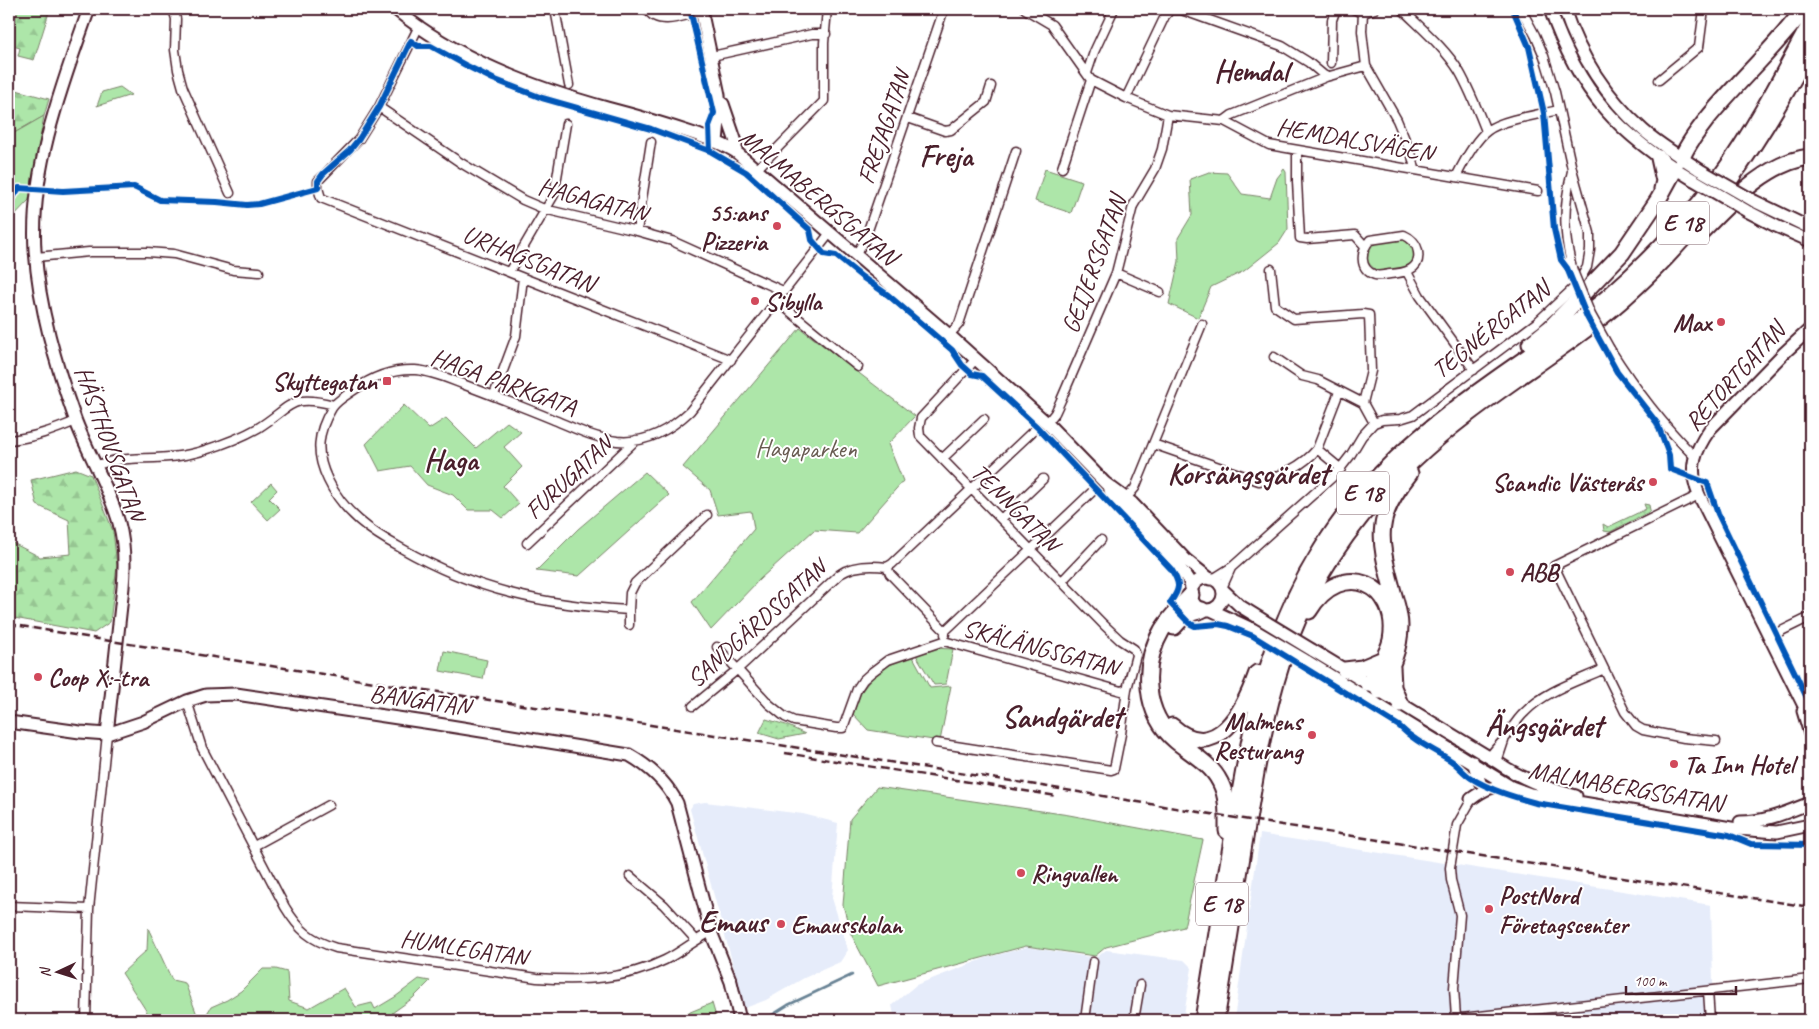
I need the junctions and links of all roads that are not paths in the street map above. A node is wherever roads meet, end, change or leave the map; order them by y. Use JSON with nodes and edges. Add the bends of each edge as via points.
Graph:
{"nodes":[{"id":1,"x":89,"y":9,"type":"edge"},
{"id":2,"x":173,"y":9,"type":"edge"},
{"id":3,"x":395,"y":9,"type":"edge"},
{"id":4,"x":555,"y":9,"type":"edge"},
{"id":5,"x":647,"y":9,"type":"edge"},
{"id":6,"x":827,"y":9,"type":"edge"},
{"id":7,"x":944,"y":9,"type":"edge"},
{"id":8,"x":1025,"y":9,"type":"edge"},
{"id":9,"x":1114,"y":9,"type":"edge"},
{"id":10,"x":1336,"y":9,"type":"edge"},
{"id":11,"x":1353,"y":9,"type":"edge"},
{"id":12,"x":1375,"y":9,"type":"edge"},
{"id":13,"x":1402,"y":9,"type":"edge"},
{"id":14,"x":1521,"y":9,"type":"edge"},
{"id":15,"x":1550,"y":9,"type":"edge"},
{"id":16,"x":1564,"y":9,"type":"edge"},
{"id":17,"x":1704,"y":9,"type":"edge"},
{"id":18,"x":1804,"y":9,"type":"edge"},
{"id":19,"x":702,"y":10,"type":"edge"},
{"id":20,"x":1169,"y":10,"type":"edge"},
{"id":21,"x":1187,"y":10,"type":"edge"},
{"id":22,"x":1363,"y":13,"type":"junction"},
{"id":23,"x":1810,"y":24,"type":"edge"},
{"id":24,"x":418,"y":28,"type":"junction"},
{"id":25,"x":826,"y":34,"type":"junction"},
{"id":26,"x":1810,"y":49,"type":"edge"},
{"id":27,"x":712,"y":56,"type":"junction"},
{"id":28,"x":1331,"y":63,"type":"dead end"},
{"id":29,"x":1366,"y":66,"type":"junction"},
{"id":30,"x":1089,"y":76,"type":"junction"},
{"id":31,"x":1326,"y":77,"type":"junction"},
{"id":32,"x":1659,"y":80,"type":"dead end"},
{"id":33,"x":569,"y":85,"type":"dead end"},
{"id":34,"x":991,"y":86,"type":"dead end"},
{"id":35,"x":719,"y":96,"type":"junction"},
{"id":36,"x":1126,"y":98,"type":"junction"},
{"id":37,"x":379,"y":107,"type":"junction"},
{"id":38,"x":1559,"y":110,"type":"junction"},
{"id":39,"x":1168,"y":116,"type":"junction"},
{"id":40,"x":908,"y":118,"type":"junction"},
{"id":41,"x":1224,"y":121,"type":"junction"},
{"id":42,"x":566,"y":124,"type":"dead end"},
{"id":43,"x":1486,"y":131,"type":"junction"},
{"id":44,"x":651,"y":142,"type":"dead end"},
{"id":45,"x":717,"y":142,"type":"junction"},
{"id":46,"x":1016,"y":151,"type":"dead end"},
{"id":47,"x":1298,"y":151,"type":"junction"},
{"id":48,"x":736,"y":152,"type":"junction"},
{"id":49,"x":1810,"y":157,"type":"edge"},
{"id":50,"x":1659,"y":158,"type":"junction"},
{"id":51,"x":1678,"y":163,"type":"junction"},
{"id":52,"x":1062,"y":168,"type":"dead end"},
{"id":53,"x":757,"y":169,"type":"junction"},
{"id":54,"x":1415,"y":169,"type":"junction"},
{"id":55,"x":1572,"y":170,"type":"junction"},
{"id":56,"x":1697,"y":175,"type":"junction"},
{"id":57,"x":1456,"y":177,"type":"junction"},
{"id":58,"x":1538,"y":191,"type":"dead end"},
{"id":59,"x":230,"y":192,"type":"dead end"},
{"id":60,"x":1661,"y":196,"type":"junction"},
{"id":61,"x":544,"y":210,"type":"junction"},
{"id":62,"x":1810,"y":228,"type":"edge"},
{"id":63,"x":637,"y":230,"type":"junction"},
{"id":64,"x":830,"y":233,"type":"junction"},
{"id":65,"x":1810,"y":241,"type":"edge"},
{"id":66,"x":1365,"y":246,"type":"junction"},
{"id":67,"x":854,"y":255,"type":"junction"},
{"id":68,"x":36,"y":258,"type":"junction"},
{"id":69,"x":1271,"y":269,"type":"dead end"},
{"id":70,"x":1656,"y":270,"type":"junction"},
{"id":71,"x":258,"y":272,"type":"dead end"},
{"id":72,"x":509,"y":272,"type":"junction"},
{"id":73,"x":1407,"y":272,"type":"junction"},
{"id":74,"x":1116,"y":273,"type":"junction"},
{"id":75,"x":524,"y":278,"type":"junction"},
{"id":76,"x":783,"y":291,"type":"junction"},
{"id":77,"x":1160,"y":292,"type":"dead end"},
{"id":78,"x":777,"y":301,"type":"junction"},
{"id":79,"x":1202,"y":324,"type":"dead end"},
{"id":80,"x":1810,"y":329,"type":"edge"},
{"id":81,"x":949,"y":335,"type":"junction"},
{"id":82,"x":1274,"y":357,"type":"dead end"},
{"id":83,"x":976,"y":359,"type":"junction"},
{"id":84,"x":731,"y":360,"type":"junction"},
{"id":85,"x":858,"y":367,"type":"dead end"},
{"id":86,"x":1474,"y":370,"type":"junction"},
{"id":87,"x":1503,"y":374,"type":"junction"},
{"id":88,"x":1339,"y":392,"type":"junction"},
{"id":89,"x":494,"y":396,"type":"junction"},
{"id":90,"x":1363,"y":403,"type":"junction"},
{"id":91,"x":334,"y":405,"type":"junction"},
{"id":92,"x":1469,"y":413,"type":"junction"},
{"id":93,"x":984,"y":419,"type":"dead end"},
{"id":94,"x":76,"y":420,"type":"junction"},
{"id":95,"x":1047,"y":423,"type":"junction"},
{"id":96,"x":1374,"y":423,"type":"junction"},
{"id":97,"x":1032,"y":432,"type":"dead end"},
{"id":98,"x":9,"y":440,"type":"edge"},
{"id":99,"x":636,"y":440,"type":"junction"},
{"id":100,"x":1153,"y":444,"type":"junction"},
{"id":101,"x":1317,"y":449,"type":"junction"},
{"id":102,"x":1694,"y":456,"type":"junction"},
{"id":103,"x":942,"y":459,"type":"junction"},
{"id":104,"x":95,"y":466,"type":"junction"},
{"id":105,"x":1341,"y":469,"type":"junction"},
{"id":106,"x":1043,"y":479,"type":"dead end"},
{"id":107,"x":971,"y":490,"type":"junction"},
{"id":108,"x":1092,"y":492,"type":"dead end"},
{"id":109,"x":1699,"y":495,"type":"junction"},
{"id":110,"x":1123,"y":501,"type":"junction"},
{"id":111,"x":706,"y":515,"type":"dead end"},
{"id":112,"x":1001,"y":519,"type":"junction"},
{"id":113,"x":1101,"y":540,"type":"dead end"},
{"id":114,"x":527,"y":543,"type":"dead end"},
{"id":115,"x":1031,"y":550,"type":"junction"},
{"id":116,"x":886,"y":567,"type":"junction"},
{"id":117,"x":1232,"y":567,"type":"junction"},
{"id":118,"x":1211,"y":579,"type":"junction"},
{"id":119,"x":1062,"y":581,"type":"junction"},
{"id":120,"x":1222,"y":589,"type":"junction"},
{"id":121,"x":1192,"y":593,"type":"junction"},
{"id":122,"x":629,"y":610,"type":"junction"},
{"id":123,"x":1207,"y":610,"type":"junction"},
{"id":124,"x":1810,"y":617,"type":"edge"},
{"id":125,"x":1296,"y":623,"type":"junction"},
{"id":126,"x":630,"y":625,"type":"dead end"},
{"id":127,"x":945,"y":631,"type":"junction"},
{"id":128,"x":1770,"y":637,"type":"junction"},
{"id":129,"x":944,"y":641,"type":"junction"},
{"id":130,"x":717,"y":648,"type":"dead end"},
{"id":131,"x":1272,"y":652,"type":"junction"},
{"id":132,"x":1387,"y":663,"type":"junction"},
{"id":133,"x":738,"y":669,"type":"junction"},
{"id":134,"x":1604,"y":669,"type":"junction"},
{"id":135,"x":1345,"y":670,"type":"junction"},
{"id":136,"x":1130,"y":680,"type":"joint"},
{"id":137,"x":1127,"y":689,"type":"junction"},
{"id":138,"x":1371,"y":693,"type":"junction"},
{"id":139,"x":1801,"y":700,"type":"junction"},
{"id":140,"x":187,"y":701,"type":"junction"},
{"id":141,"x":1400,"y":704,"type":"junction"},
{"id":142,"x":693,"y":706,"type":"dead end"},
{"id":143,"x":1810,"y":718,"type":"edge"},
{"id":144,"x":9,"y":722,"type":"edge"},
{"id":145,"x":107,"y":734,"type":"junction"},
{"id":146,"x":1810,"y":734,"type":"edge"},
{"id":147,"x":1716,"y":741,"type":"dead end"},
{"id":148,"x":936,"y":743,"type":"dead end"},
{"id":149,"x":1493,"y":760,"type":"junction"},
{"id":150,"x":1473,"y":762,"type":"junction"},
{"id":151,"x":1486,"y":771,"type":"junction"},
{"id":152,"x":1480,"y":782,"type":"junction"},
{"id":153,"x":1511,"y":787,"type":"junction"},
{"id":154,"x":1471,"y":799,"type":"junction"},
{"id":155,"x":1810,"y":803,"type":"edge"},
{"id":156,"x":329,"y":805,"type":"dead end"},
{"id":157,"x":1810,"y":823,"type":"edge"},
{"id":158,"x":254,"y":846,"type":"junction"},
{"id":159,"x":1230,"y":857,"type":"junction"},
{"id":160,"x":630,"y":876,"type":"dead end"},
{"id":161,"x":9,"y":906,"type":"edge"},
{"id":162,"x":89,"y":909,"type":"junction"},
{"id":163,"x":711,"y":932,"type":"junction"},
{"id":164,"x":696,"y":940,"type":"junction"},
{"id":165,"x":1219,"y":957,"type":"junction"},
{"id":166,"x":1093,"y":962,"type":"dead end"},
{"id":167,"x":1810,"y":979,"type":"edge"},
{"id":168,"x":1140,"y":985,"type":"dead end"},
{"id":169,"x":1708,"y":990,"type":"junction"},
{"id":170,"x":1456,"y":1018,"type":"junction"},
{"id":171,"x":86,"y":1020,"type":"edge"},
{"id":172,"x":740,"y":1020,"type":"edge"},
{"id":173,"x":1085,"y":1020,"type":"edge"},
{"id":174,"x":1134,"y":1020,"type":"edge"},
{"id":175,"x":1195,"y":1020,"type":"edge"},
{"id":176,"x":1203,"y":1020,"type":"edge"},
{"id":177,"x":1216,"y":1020,"type":"edge"},
{"id":178,"x":1225,"y":1020,"type":"edge"},
{"id":179,"x":1446,"y":1020,"type":"edge"},
{"id":180,"x":1710,"y":1020,"type":"edge"}],
"edges":[{"from":1,"to":68,"type":"main road","name":"HÄSTHOVSGATAN","via":[[49,134],[37,203]]},
{"from":2,"to":59,"type":"street","via":[[176,18],[175,50],[183,88]]},
{"from":3,"to":24,"type":"main road","name":"MALMABERGSGATAN"},
{"from":4,"to":33,"type":"street"},
{"from":5,"to":19,"type":"street","via":[[650,15],[665,20]]},
{"from":6,"to":25,"type":"street"},
{"from":7,"to":40,"type":"street","name":"FREJAGATAN"},
{"from":8,"to":30,"type":"street","name":"HEMDALSVÄGEN","via":[[1052,25]]},
{"from":9,"to":30,"type":"street","via":[[1094,52]]},
{"from":10,"to":28,"type":"street","via":[[1332,20]]},
{"from":11,"to":22,"type":"street"},
{"from":12,"to":22,"type":"street"},
{"from":13,"to":43,"type":"street","via":[[1459,71]]},
{"from":14,"to":38,"type":"street","name":"TEGNÉRGATAN","via":[[1544,56]]},
{"from":15,"to":50,"type":"main road","via":[[1564,46],[1605,111]]},
{"from":16,"to":51,"type":"main road","via":[[1574,39],[1604,88]]},
{"from":17,"to":32,"type":"street","via":[[1699,47]]},
{"from":18,"to":51,"type":"highway","number":"E 18","via":[[1714,111]]},
{"from":19,"to":27,"type":"main road"},
{"from":20,"to":21,"type":"street"},
{"from":20,"to":36,"type":"street"},
{"from":21,"to":31,"type":"street","via":[[1282,46]]},
{"from":22,"to":29,"type":"street"},
{"from":23,"to":87,"type":"highway","number":"E 18","via":[[1722,174],[1675,232],[1597,306]]},
{"from":24,"to":37,"type":"street"},
{"from":24,"to":45,"type":"main road","name":"MALMABERGSGATAN","via":[[510,76]]},
{"from":25,"to":27,"type":"street","via":[[812,34]]},
{"from":25,"to":53,"type":"street","via":[[824,101]]},
{"from":26,"to":70,"type":"highway","number":"E 18","via":[[1738,171]]},
{"from":27,"to":35,"type":"main road"},
{"from":29,"to":31,"type":"street"},
{"from":29,"to":54,"type":"street","via":[[1397,120]]},
{"from":30,"to":36,"type":"street","name":"HEMDALSVÄGEN"},
{"from":30,"to":52,"type":"street"},
{"from":31,"to":41,"type":"street","via":[[1232,114]]},
{"from":34,"to":40,"type":"street","via":[[986,102],[951,130],[945,131]]},
{"from":35,"to":45,"type":"main road"},
{"from":35,"to":48,"type":"main road","via":[[736,142]]},
{"from":36,"to":39,"type":"street","name":"HEMDALSVÄGEN"},
{"from":37,"to":61,"type":"street","name":"HAGAGATAN","via":[[497,186]]},
{"from":37,"to":72,"type":"street","name":"URHAGSGATAN","via":[[355,144],[318,181],[320,198]]},
{"from":38,"to":43,"type":"street"},
{"from":38,"to":55,"type":"street","name":"TEGNÉRGATAN"},
{"from":39,"to":41,"type":"street","name":"HEMDALSVÄGEN"},
{"from":39,"to":74,"type":"street","name":"GEIJERSGATAN","via":[[1155,168],[1133,206]]},
{"from":40,"to":67,"type":"street","name":"FREJAGATAN","via":[[864,242]]},
{"from":41,"to":47,"type":"street","name":"HEMDALSVÄGEN","via":[[1262,142]]},
{"from":42,"to":61,"type":"street","via":[[554,195]]},
{"from":43,"to":57,"type":"street","name":"HEMDALSVÄGEN"},
{"from":44,"to":63,"type":"street"},
{"from":45,"to":48,"type":"main road","name":"MALMABERGSGATAN"},
{"from":46,"to":81,"type":"street","via":[[959,324]]},
{"from":47,"to":54,"type":"street","name":"HEMDALSVÄGEN"},
{"from":47,"to":66,"type":"street","via":[[1300,238],[1355,235]]},
{"from":48,"to":53,"type":"main road","name":"MALMABERGSGATAN"},
{"from":49,"to":70,"type":"highway","number":"E 18","via":[[1790,162],[1757,181],[1667,266]]},
{"from":50,"to":51,"type":"main road"},
{"from":50,"to":60,"type":"highway","via":[[1664,181]]},
{"from":51,"to":56,"type":"main road"},
{"from":51,"to":60,"type":"highway","number":"E 18"},
{"from":53,"to":64,"type":"main road","name":"MALMABERGSGATAN"},
{"from":54,"to":57,"type":"street","name":"HEMDALSVÄGEN"},
{"from":55,"to":86,"type":"street","name":"TEGNÉRGATAN","via":[[1590,233],[1589,259],[1584,274],[1576,286],[1536,323]]},
{"from":55,"to":102,"type":"street","bridge":true,"via":[[1564,222],[1567,250],[1591,315],[1641,395]]},
{"from":56,"to":62,"type":"main road","bridge":true},
{"from":56,"to":65,"type":"main road","bridge":true,"via":[[1747,211]]},
{"from":57,"to":58,"type":"street","name":"HEMDALSVÄGEN"},
{"from":60,"to":87,"type":"highway","number":"E 18","via":[[1622,253],[1551,327],[1504,369]]},
{"from":61,"to":63,"type":"street","name":"HAGAGATAN"},
{"from":61,"to":72,"type":"street"},
{"from":63,"to":76,"type":"street","name":"HAGAGATAN","via":[[672,241]]},
{"from":64,"to":67,"type":"main road","name":"MALMABERGSGATAN"},
{"from":64,"to":76,"type":"street","name":"HAGA PARKGATA"},
{"from":66,"to":73,"type":"street","via":[[1362,256],[1371,273]]},
{"from":66,"to":73,"type":"street","via":[[1370,240],[1407,236],[1419,253],[1415,266]]},
{"from":67,"to":81,"type":"main road","name":"MALMABERGSGATAN"},
{"from":68,"to":71,"type":"street","via":[[89,252],[147,252],[174,254],[233,270]]},
{"from":68,"to":94,"type":"main road","name":"HÄSTHOVSGATAN","via":[[49,334]]},
{"from":69,"to":90,"type":"street","via":[[1275,306],[1294,320],[1369,315],[1371,371]]},
{"from":70,"to":92,"type":"highway","number":"E 18","via":[[1583,331]]},
{"from":72,"to":75,"type":"street","name":"URHAGSGATAN"},
{"from":73,"to":86,"type":"street","via":[[1420,296]]},
{"from":74,"to":77,"type":"street"},
{"from":74,"to":95,"type":"street","name":"GEIJERSGATAN","via":[[1061,400]]},
{"from":75,"to":84,"type":"street","name":"URHAGSGATAN"},
{"from":75,"to":89,"type":"street","via":[[516,336]]},
{"from":76,"to":78,"type":"street","name":"HAGA PARKGATA"},
{"from":78,"to":84,"type":"street","name":"HAGA PARKGATA"},
{"from":78,"to":85,"type":"street"},
{"from":79,"to":100,"type":"street"},
{"from":80,"to":102,"type":"main road","name":"RETORTGATAN","via":[[1724,413],[1700,443]]},
{"from":81,"to":83,"type":"main road","name":"MALMABERGSGATAN"},
{"from":82,"to":88,"type":"street","via":[[1302,376],[1318,380]]},
{"from":83,"to":95,"type":"main road","name":"MALMABERGSGATAN"},
{"from":83,"to":103,"type":"street","name":"TENNGATAN","via":[[921,418],[920,436]]},
{"from":84,"to":99,"type":"street","name":"HAGA PARKGATA","via":[[675,425],[662,433]]},
{"from":86,"to":96,"type":"street","name":"TEGNÉRGATAN","via":[[1413,415]]},
{"from":87,"to":131,"type":"highway","number":"E 18","via":[[1422,436],[1381,472],[1355,501],[1310,568],[1285,617]]},
{"from":88,"to":90,"type":"street"},
{"from":88,"to":101,"type":"street"},
{"from":89,"to":91,"type":"street","name":"HAGA PARKGATA","via":[[428,372],[407,370],[366,381]]},
{"from":89,"to":99,"type":"street","name":"HAGA PARKGATA","via":[[596,436],[620,441]]},
{"from":90,"to":96,"type":"street"},
{"from":91,"to":104,"type":"street","via":[[307,400],[290,404],[258,428],[190,455],[117,460]]},
{"from":91,"to":122,"type":"street","name":"HAGA PARKGATA","via":[[318,439],[322,466],[334,493],[357,520],[381,537],[429,565],[480,585],[541,601]]},
{"from":92,"to":125,"type":"highway","number":"E 18","via":[[1418,455],[1371,503],[1334,553]]},
{"from":92,"to":132,"type":"highway","number":"E 18","via":[[1468,423],[1428,454],[1408,475],[1385,516],[1382,548],[1400,626],[1398,644]]},
{"from":93,"to":103,"type":"street"},
{"from":94,"to":98,"type":"street","via":[[49,432]]},
{"from":94,"to":104,"type":"main road","name":"HÄSTHOVSGATAN"},
{"from":95,"to":110,"type":"main road","name":"MALMABERGSGATAN"},
{"from":96,"to":105,"type":"street"},
{"from":97,"to":107,"type":"street"},
{"from":99,"to":114,"type":"street","name":"FURUGATAN"},
{"from":100,"to":101,"type":"street","via":[[1259,481],[1268,480],[1300,464]]},
{"from":100,"to":110,"type":"street","via":[[1135,488]]},
{"from":101,"to":105,"type":"street"},
{"from":102,"to":109,"type":"main road","via":[[1695,484]]},
{"from":103,"to":107,"type":"street","name":"TENNGATAN"},
{"from":104,"to":145,"type":"main road","name":"HÄSTHOVSGATAN","via":[[119,524],[125,564]]},
{"from":105,"to":117,"type":"street"},
{"from":106,"to":112,"type":"street"},
{"from":107,"to":112,"type":"street","name":"TENNGATAN"},
{"from":107,"to":116,"type":"street"},
{"from":108,"to":115,"type":"street"},
{"from":109,"to":128,"type":"main road"},
{"from":109,"to":134,"type":"street","via":[[1554,566]]},
{"from":110,"to":118,"type":"main road","name":"MALMABERGSGATAN"},
{"from":110,"to":121,"type":"main road","name":"MALMABERGSGATAN","via":[[1183,572]]},
{"from":111,"to":122,"type":"street","via":[[635,584],[630,593]]},
{"from":112,"to":115,"type":"street","name":"TENNGATAN"},
{"from":113,"to":119,"type":"street"},
{"from":115,"to":119,"type":"street","name":"TENNGATAN"},
{"from":115,"to":127,"type":"street"},
{"from":116,"to":127,"type":"street"},
{"from":116,"to":133,"type":"street","name":"SANDGÄRDSGATAN","via":[[847,568]]},
{"from":117,"to":118,"type":"street"},
{"from":117,"to":120,"type":"street"},
{"from":118,"to":120,"type":"main road"},
{"from":118,"to":121,"type":"main road","via":[[1200,580]]},
{"from":119,"to":136,"type":"street","name":"TENNGATAN","via":[[1102,624],[1134,649],[1136,655]]},
{"from":120,"to":123,"type":"main road","via":[[1219,605]]},
{"from":120,"to":135,"type":"main road","name":"MALMABERGSGATAN","bridge":true,"via":[[1240,606]]},
{"from":121,"to":123,"type":"main road","via":[[1193,601]]},
{"from":121,"to":159,"type":"highway","number":"E 18","via":[[1167,623],[1156,644],[1148,677],[1150,696],[1165,730],[1208,766],[1220,781],[1226,802],[1226,844]]},
{"from":122,"to":126,"type":"street"},
{"from":123,"to":131,"type":"highway","number":"E 18","via":[[1185,615],[1176,624],[1158,663],[1156,694],[1159,706],[1168,723],[1179,732],[1201,739],[1213,737],[1230,726],[1240,712],[1262,657]]},
{"from":123,"to":138,"type":"main road","name":"MALMABERGSGATAN","bridge":true,"via":[[1254,630]]},
{"from":124,"to":128,"type":"street"},
{"from":125,"to":132,"type":"highway","number":"E 18","via":[[1305,619],[1328,588],[1348,580],[1368,584],[1381,596],[1391,620]]},
{"from":125,"to":165,"type":"highway","number":"E 18","via":[[1264,723]]},
{"from":127,"to":129,"type":"street"},
{"from":128,"to":139,"type":"main road"},
{"from":129,"to":133,"type":"street","name":"SKÄLÄNGSGATAN","via":[[888,660],[876,668],[857,689],[843,728],[794,722],[785,717]]},
{"from":129,"to":137,"type":"street","name":"SKÄLÄNGSGATAN","via":[[1121,691]]},
{"from":130,"to":133,"type":"street","name":"SKÄLÄNGSGATAN"},
{"from":131,"to":159,"type":"highway","number":"E 18","via":[[1254,714]]},
{"from":132,"to":135,"type":"highway"},
{"from":132,"to":138,"type":"highway","number":"E 18"},
{"from":132,"to":141,"type":"highway"},
{"from":133,"to":142,"type":"street","name":"SANDGÄRDSGATAN"},
{"from":134,"to":147,"type":"street","via":[[1636,726],[1655,733]]},
{"from":134,"to":149,"type":"street","via":[[1551,694],[1526,710]]},
{"from":135,"to":138,"type":"main road","name":"MALMABERGSGATAN"},
{"from":136,"to":137,"type":"street","name":"SKÄLÄNGSGATAN"},
{"from":137,"to":148,"type":"street","name":"SKÄLÄNGSGATAN","via":[[1114,769]]},
{"from":138,"to":141,"type":"main road","name":"MALMABERGSGATAN"},
{"from":138,"to":150,"type":"main road","name":"MALMABERGSGATAN"},
{"from":139,"to":143,"type":"main road"},
{"from":139,"to":146,"type":"main road"},
{"from":140,"to":145,"type":"main road","name":"BANGATAN","via":[[143,722]]},
{"from":140,"to":158,"type":"street","name":"HUMLEGATAN","via":[[202,748]]},
{"from":140,"to":163,"type":"main road","name":"BANGATAN","via":[[225,694],[265,698],[628,755],[659,776],[677,804]]},
{"from":141,"to":149,"type":"main road","name":"MALMABERGSGATAN"},
{"from":144,"to":145,"type":"main road","name":"BANGATAN"},
{"from":145,"to":162,"type":"street","name":"HÄSTHOVSGATAN"},
{"from":149,"to":151,"type":"main road"},
{"from":149,"to":155,"type":"main road","name":"MALMABERGSGATAN","via":[[1514,774],[1566,793],[1738,822],[1768,820]]},
{"from":150,"to":151,"type":"main road","name":"MALMABERGSGATAN"},
{"from":150,"to":152,"type":"main road"},
{"from":151,"to":152,"type":"street"},
{"from":151,"to":153,"type":"main road","name":"MALMABERGSGATAN"},
{"from":152,"to":154,"type":"street"},
{"from":153,"to":154,"type":"main road","via":[[1496,786]]},
{"from":153,"to":157,"type":"main road","name":"MALMABERGSGATAN","via":[[1542,797],[1737,829],[1777,832]]},
{"from":154,"to":170,"type":"street","via":[[1458,825],[1450,868],[1460,915],[1454,988]]},
{"from":156,"to":158,"type":"street"},
{"from":158,"to":164,"type":"street","name":"HUMLEGATAN","via":[[298,927],[316,941],[336,948],[567,980],[632,973],[666,960]]},
{"from":159,"to":165,"type":"highway","number":"E 18"},
{"from":160,"to":164,"type":"street"},
{"from":161,"to":162,"type":"street"},
{"from":162,"to":171,"type":"street","name":"HÄSTHOVSGATAN"},
{"from":163,"to":164,"type":"street","name":"HUMLEGATAN"},
{"from":163,"to":172,"type":"main road","name":"BANGATAN","via":[[731,982]]},
{"from":165,"to":175,"type":"highway","number":"E 18","via":[[1205,970]]},
{"from":165,"to":176,"type":"highway","number":"E 18"},
{"from":165,"to":177,"type":"highway","number":"E 18"},
{"from":165,"to":178,"type":"highway","number":"E 18"},
{"from":166,"to":173,"type":"street"},
{"from":167,"to":169,"type":"street"},
{"from":168,"to":174,"type":"street"},
{"from":169,"to":170,"type":"street"},
{"from":169,"to":180,"type":"street"},
{"from":170,"to":179,"type":"street"}]}
